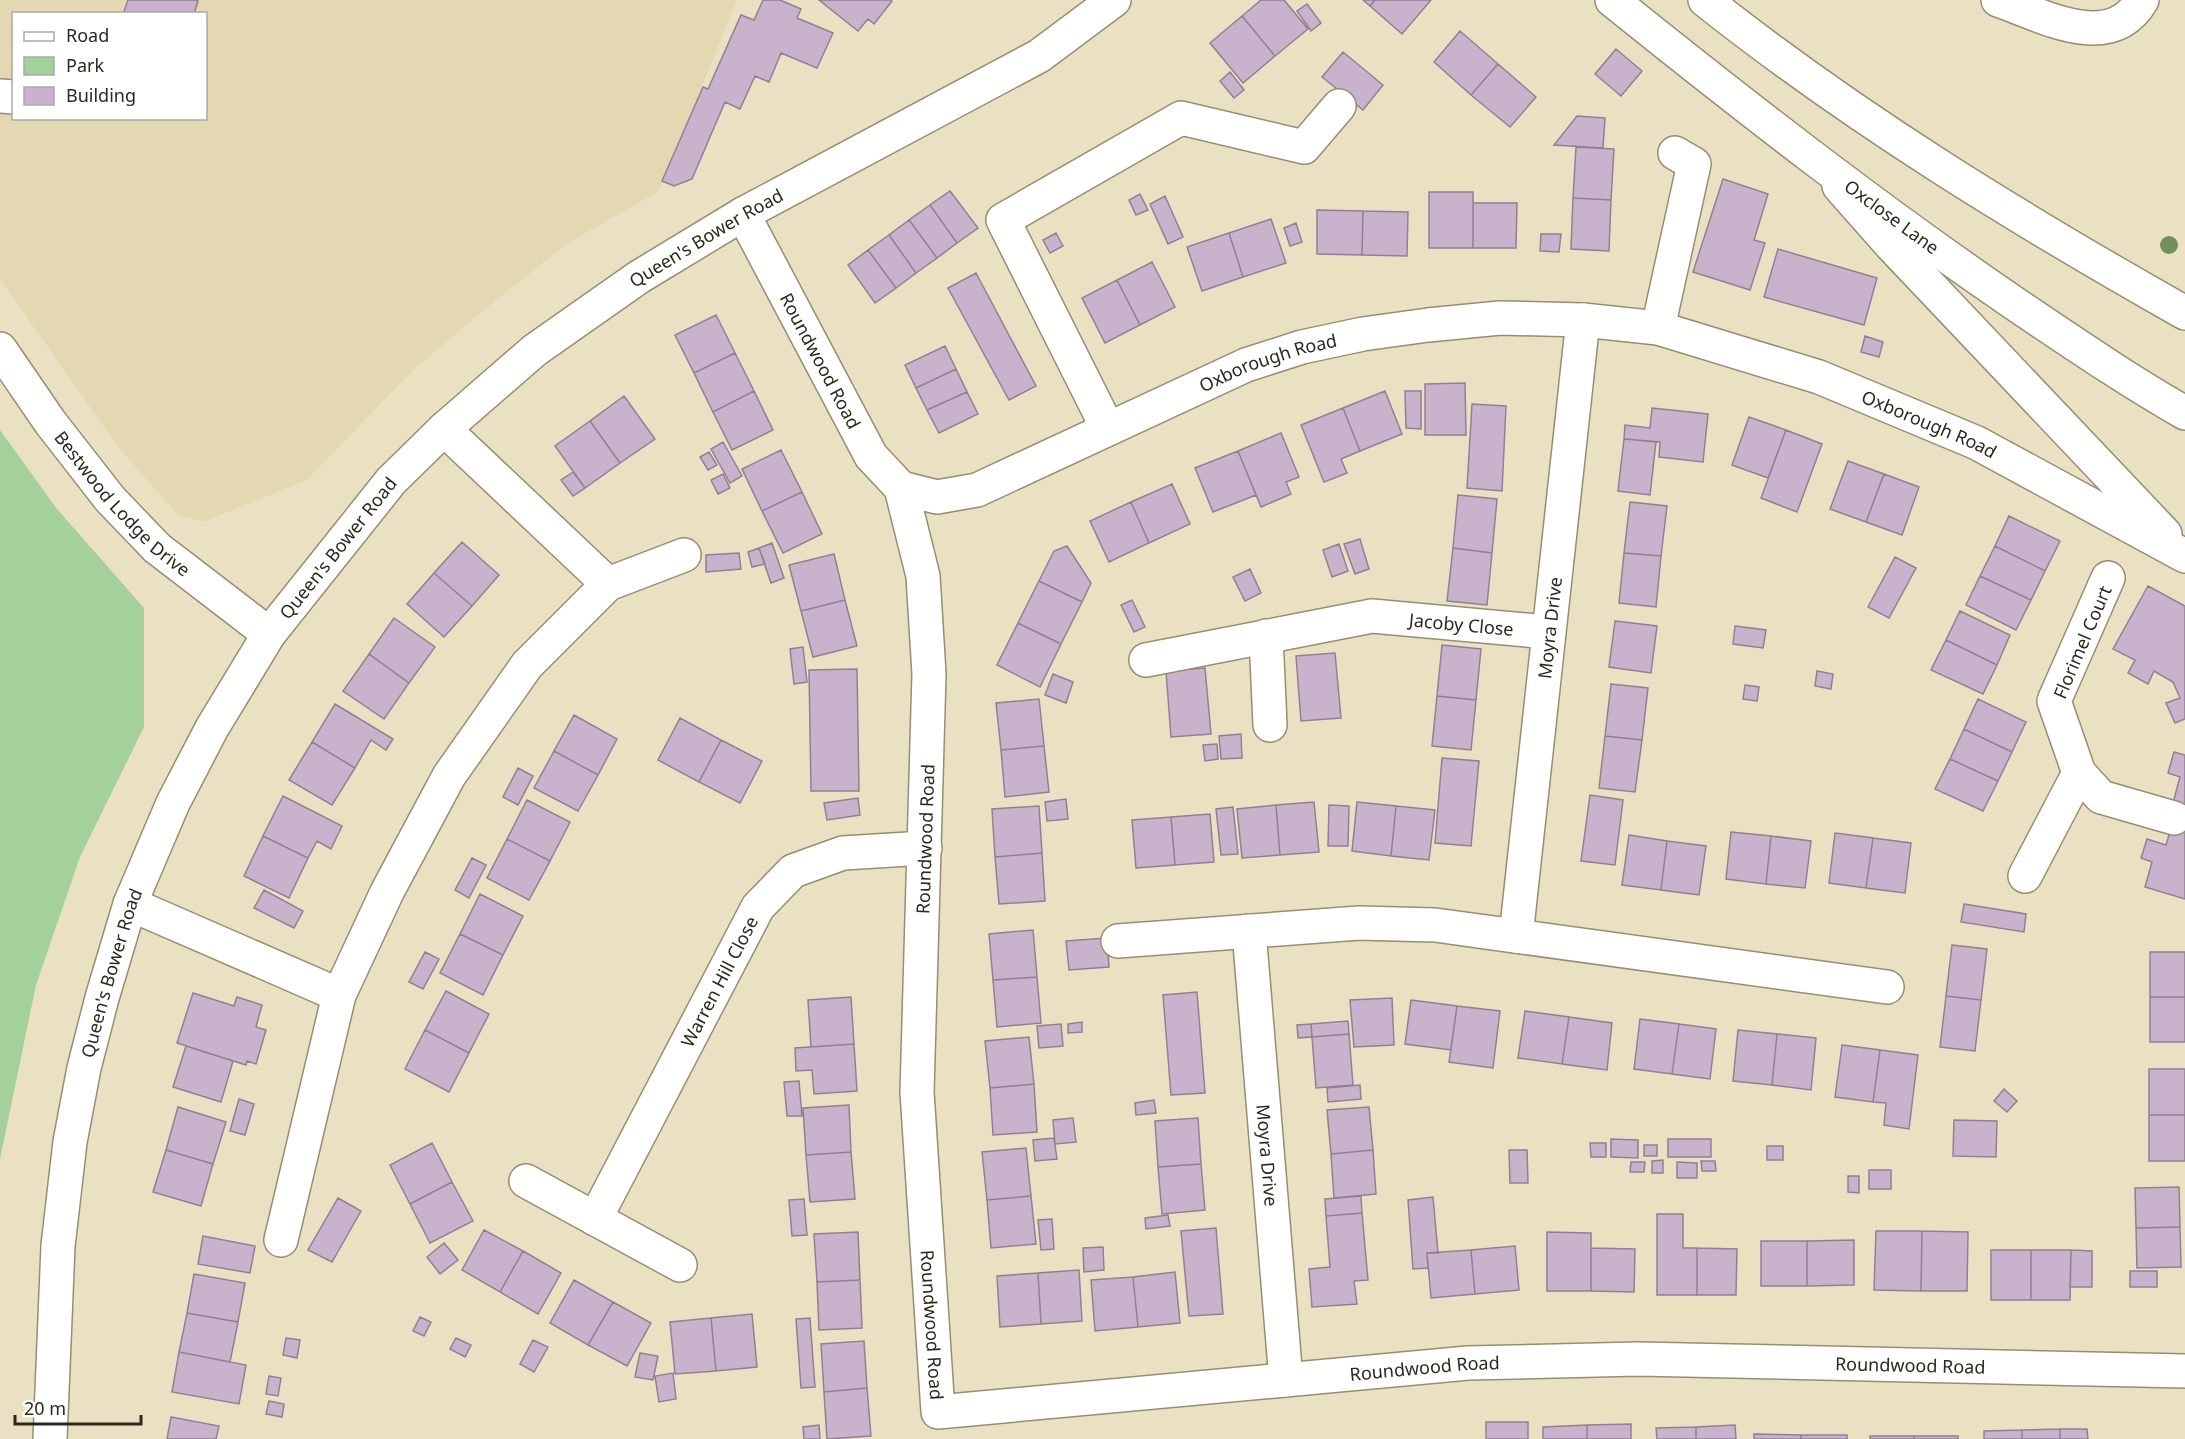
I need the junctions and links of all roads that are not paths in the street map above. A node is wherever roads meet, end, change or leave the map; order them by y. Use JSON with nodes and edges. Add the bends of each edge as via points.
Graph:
{"nodes":[{"id":1,"x":1114,"y":0,"type":"edge"},
{"id":2,"x":1612,"y":0,"type":"edge"},
{"id":3,"x":1705,"y":0,"type":"edge"},
{"id":4,"x":1998,"y":0,"type":"edge"},
{"id":5,"x":2142,"y":0,"type":"edge"},
{"id":6,"x":1340,"y":106,"type":"dead end"},
{"id":7,"x":1675,"y":153,"type":"dead end"},
{"id":8,"x":1819,"y":163,"type":"junction"},
{"id":9,"x":743,"y":214,"type":"junction"},
{"id":10,"x":2185,"y":313,"type":"edge"},
{"id":11,"x":1583,"y":320,"type":"junction"},
{"id":12,"x":1658,"y":328,"type":"junction"},
{"id":13,"x":0,"y":349,"type":"edge"},
{"id":14,"x":2185,"y":413,"type":"edge"},
{"id":15,"x":444,"y":429,"type":"junction"},
{"id":16,"x":1108,"y":429,"type":"junction"},
{"id":17,"x":901,"y":488,"type":"junction"},
{"id":18,"x":684,"y":555,"type":"dead end"},
{"id":19,"x":2185,"y":555,"type":"edge"},
{"id":20,"x":2108,"y":578,"type":"dead end"},
{"id":21,"x":608,"y":584,"type":"junction"},
{"id":22,"x":1548,"y":632,"type":"junction"},
{"id":23,"x":269,"y":634,"type":"junction"},
{"id":24,"x":1266,"y":636,"type":"junction"},
{"id":25,"x":1146,"y":660,"type":"dead end"},
{"id":26,"x":1270,"y":726,"type":"dead end"},
{"id":27,"x":2079,"y":773,"type":"junction"},
{"id":28,"x":2174,"y":818,"type":"dead end"},
{"id":29,"x":924,"y":848,"type":"junction"},
{"id":30,"x":2025,"y":876,"type":"dead end"},
{"id":31,"x":130,"y":904,"type":"junction"},
{"id":32,"x":1249,"y":932,"type":"junction"},
{"id":33,"x":1516,"y":936,"type":"junction"},
{"id":34,"x":1118,"y":941,"type":"dead end"},
{"id":35,"x":1887,"y":987,"type":"dead end"},
{"id":36,"x":339,"y":995,"type":"junction"},
{"id":37,"x":526,"y":1181,"type":"dead end"},
{"id":38,"x":595,"y":1219,"type":"junction"},
{"id":39,"x":280,"y":1240,"type":"dead end"},
{"id":40,"x":680,"y":1265,"type":"dead end"},
{"id":41,"x":2185,"y":1371,"type":"edge"},
{"id":42,"x":1286,"y":1380,"type":"junction"},
{"id":43,"x":50,"y":1439,"type":"edge"}],
"edges":[{"from":1,"to":9,"type":"street","name":"Queen's Bower Road","via":[[1039,56]]},
{"from":2,"to":8,"type":"street","name":"Oxclose Lane"},
{"from":3,"to":10,"type":"street","via":[[1819,86],[1912,148]]},
{"from":4,"to":5,"type":"street","via":[[2070,26],[2092,29],[2116,25],[2134,14]]},
{"from":6,"to":16,"type":"street","via":[[1304,147],[1181,118],[1003,220]]},
{"from":7,"to":12,"type":"street","via":[[1694,164]]},
{"from":8,"to":14,"type":"street","name":"Oxclose Lane","via":[[1961,268]]},
{"from":8,"to":19,"type":"street","via":[[1892,246]]},
{"from":9,"to":15,"type":"street","name":"Queen's Bower Road","via":[[639,277],[535,350]]},
{"from":9,"to":17,"type":"street","name":"Roundwood Road","via":[[871,456]]},
{"from":11,"to":12,"type":"street","name":"Oxborough Road"},
{"from":11,"to":16,"type":"street","name":"Oxborough Road","via":[[1500,318],[1363,334],[1302,347],[1246,364]]},
{"from":11,"to":22,"type":"street","name":"Moyra Drive"},
{"from":12,"to":19,"type":"street","name":"Oxborough Road","via":[[1819,377],[1977,443]]},
{"from":13,"to":23,"type":"street","name":"Bestwood Lodge Drive","via":[[110,499],[157,548]]},
{"from":15,"to":21,"type":"street"},
{"from":15,"to":23,"type":"street","name":"Queen's Bower Road","via":[[390,481]]},
{"from":16,"to":17,"type":"street","name":"Oxborough Road","via":[[977,490],[937,497]]},
{"from":17,"to":29,"type":"street","name":"Roundwood Road","via":[[922,576],[929,674]]},
{"from":18,"to":21,"type":"street"},
{"from":20,"to":27,"type":"street","name":"Florimel Court","via":[[2054,701]]},
{"from":21,"to":36,"type":"street","via":[[527,664],[449,776],[387,892]]},
{"from":22,"to":24,"type":"street","name":"Jacoby Close","via":[[1372,616]]},
{"from":22,"to":33,"type":"street","name":"Moyra Drive"},
{"from":23,"to":31,"type":"street","name":"Queen's Bower Road","via":[[212,728],[173,803]]},
{"from":24,"to":25,"type":"street","name":"Jacoby Close"},
{"from":24,"to":26,"type":"street"},
{"from":27,"to":28,"type":"street","name":"Florimel Court","via":[[2101,797]]},
{"from":27,"to":30,"type":"street"},
{"from":29,"to":38,"type":"street","name":"Warren Hill Close","via":[[843,853],[793,871],[758,907]]},
{"from":29,"to":42,"type":"street","name":"Roundwood Road","via":[[917,1092],[938,1412]]},
{"from":31,"to":36,"type":"street"},
{"from":31,"to":43,"type":"street","name":"Queen's Bower Road","via":[[84,1068],[70,1142],[58,1246]]},
{"from":32,"to":33,"type":"street","via":[[1359,923],[1435,925]]},
{"from":32,"to":34,"type":"street"},
{"from":32,"to":42,"type":"street","name":"Moyra Drive"},
{"from":33,"to":35,"type":"street"},
{"from":36,"to":39,"type":"street"},
{"from":37,"to":38,"type":"street"},
{"from":38,"to":40,"type":"street"},
{"from":41,"to":42,"type":"street","name":"Roundwood Road","via":[[1638,1359],[1468,1363]]}]}
